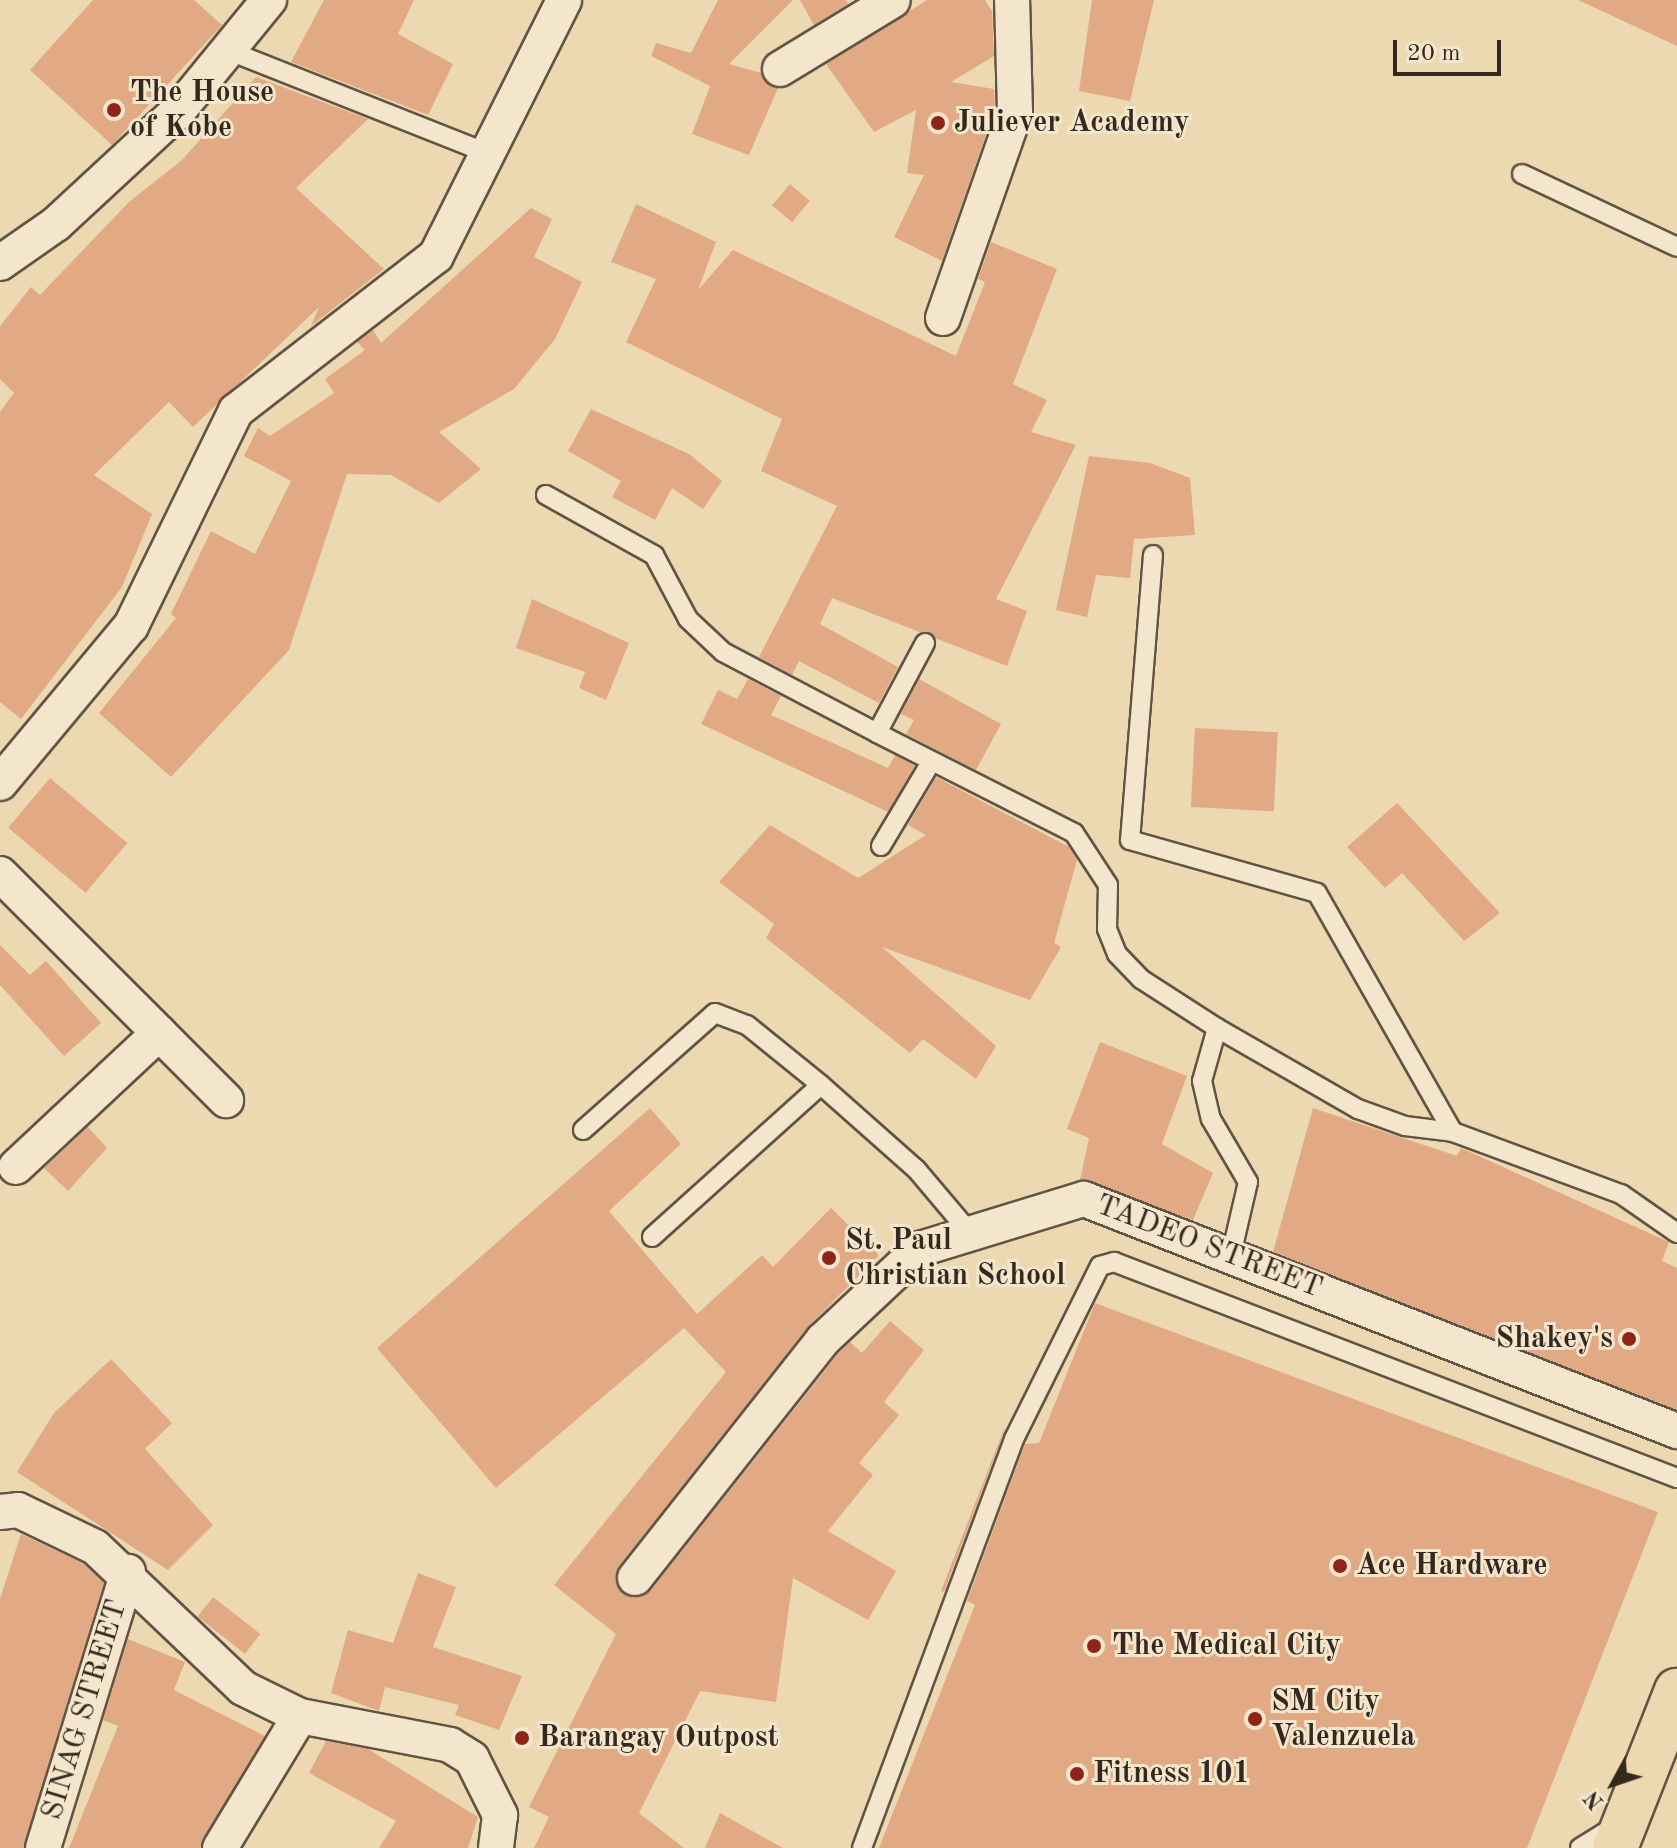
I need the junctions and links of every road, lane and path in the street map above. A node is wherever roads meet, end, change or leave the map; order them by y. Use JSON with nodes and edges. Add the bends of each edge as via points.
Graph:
{"nodes":[{"id":1,"x":269,"y":0,"type":"edge"},
{"id":2,"x":564,"y":0,"type":"edge"},
{"id":3,"x":893,"y":0,"type":"edge"},
{"id":4,"x":1012,"y":0,"type":"edge"},
{"id":5,"x":232,"y":52,"type":"junction"},
{"id":6,"x":780,"y":69,"type":"dead end"},
{"id":7,"x":492,"y":155,"type":"junction"},
{"id":8,"x":1522,"y":174,"type":"dead end"},
{"id":9,"x":1677,"y":247,"type":"edge"},
{"id":10,"x":0,"y":263,"type":"edge"},
{"id":11,"x":943,"y":318,"type":"dead end"},
{"id":12,"x":546,"y":495,"type":"dead end"},
{"id":13,"x":1153,"y":555,"type":"dead end"},
{"id":14,"x":925,"y":643,"type":"dead end"},
{"id":15,"x":877,"y":733,"type":"junction"},
{"id":16,"x":931,"y":762,"type":"junction"},
{"id":17,"x":0,"y":783,"type":"edge"},
{"id":18,"x":881,"y":846,"type":"dead end"},
{"id":19,"x":0,"y":874,"type":"edge"},
{"id":20,"x":1217,"y":1028,"type":"junction"},
{"id":21,"x":159,"y":1033,"type":"junction"},
{"id":22,"x":821,"y":1085,"type":"junction"},
{"id":23,"x":226,"y":1100,"type":"dead end"},
{"id":24,"x":583,"y":1130,"type":"dead end"},
{"id":25,"x":1453,"y":1132,"type":"junction"},
{"id":26,"x":16,"y":1167,"type":"dead end"},
{"id":27,"x":970,"y":1233,"type":"junction"},
{"id":28,"x":1677,"y":1233,"type":"edge"},
{"id":29,"x":652,"y":1237,"type":"dead end"},
{"id":30,"x":1231,"y":1255,"type":"junction"},
{"id":31,"x":1677,"y":1431,"type":"edge"},
{"id":32,"x":1677,"y":1478,"type":"edge"},
{"id":33,"x":0,"y":1512,"type":"edge"},
{"id":34,"x":128,"y":1572,"type":"junction"},
{"id":35,"x":635,"y":1578,"type":"dead end"},
{"id":36,"x":1677,"y":1691,"type":"edge"},
{"id":37,"x":300,"y":1716,"type":"junction"},
{"id":38,"x":1620,"y":1834,"type":"edge"},
{"id":39,"x":43,"y":1848,"type":"edge"},
{"id":40,"x":220,"y":1848,"type":"edge"},
{"id":41,"x":496,"y":1848,"type":"edge"},
{"id":42,"x":862,"y":1848,"type":"edge"},
{"id":43,"x":1580,"y":1848,"type":"edge"}],
"edges":[{"from":1,"to":5,"type":"street"},
{"from":2,"to":7,"type":"street"},
{"from":3,"to":6,"type":"street"},
{"from":4,"to":11,"type":"street","via":[[1019,51],[1015,112]]},
{"from":5,"to":7,"type":"lane"},
{"from":5,"to":10,"type":"street","via":[[56,224]]},
{"from":7,"to":17,"type":"street","via":[[436,256],[236,411],[131,626]]},
{"from":8,"to":9,"type":"lane"},
{"from":12,"to":15,"type":"lane","via":[[654,555],[688,619],[723,652]]},
{"from":13,"to":25,"type":"lane","via":[[1130,840],[1317,893]]},
{"from":14,"to":15,"type":"lane"},
{"from":15,"to":16,"type":"lane"},
{"from":16,"to":18,"type":"lane"},
{"from":16,"to":20,"type":"lane","via":[[1074,833],[1108,885],[1107,929],[1117,954],[1141,979]]},
{"from":19,"to":21,"type":"street"},
{"from":20,"to":25,"type":"lane","via":[[1358,1109],[1405,1126]]},
{"from":20,"to":30,"type":"lane","via":[[1202,1081],[1211,1119],[1248,1182]]},
{"from":21,"to":23,"type":"street"},
{"from":21,"to":26,"type":"street"},
{"from":22,"to":24,"type":"lane","via":[[747,1025],[715,1013]]},
{"from":22,"to":27,"type":"lane","via":[[916,1169]]},
{"from":22,"to":29,"type":"lane"},
{"from":25,"to":28,"type":"lane","via":[[1621,1194]]},
{"from":27,"to":30,"type":"street","name":"TADEO STREET","via":[[1084,1199]]},
{"from":27,"to":35,"type":"street","name":"TADEO STREET","via":[[920,1249],[823,1340]]},
{"from":30,"to":31,"type":"street","name":"TADEO STREET"},
{"from":32,"to":42,"type":"lane","via":[[1114,1262],[1100,1266],[1014,1439]]},
{"from":33,"to":34,"type":"street","via":[[18,1510],[95,1547]]},
{"from":34,"to":37,"type":"street","via":[[200,1654],[243,1688]]},
{"from":34,"to":39,"type":"street","name":"SINAG STREET"},
{"from":36,"to":38,"type":"highway"},
{"from":37,"to":40,"type":"street"},
{"from":37,"to":41,"type":"street","via":[[450,1745],[472,1759],[500,1815]]},
{"from":38,"to":43,"type":"lane"}]}
